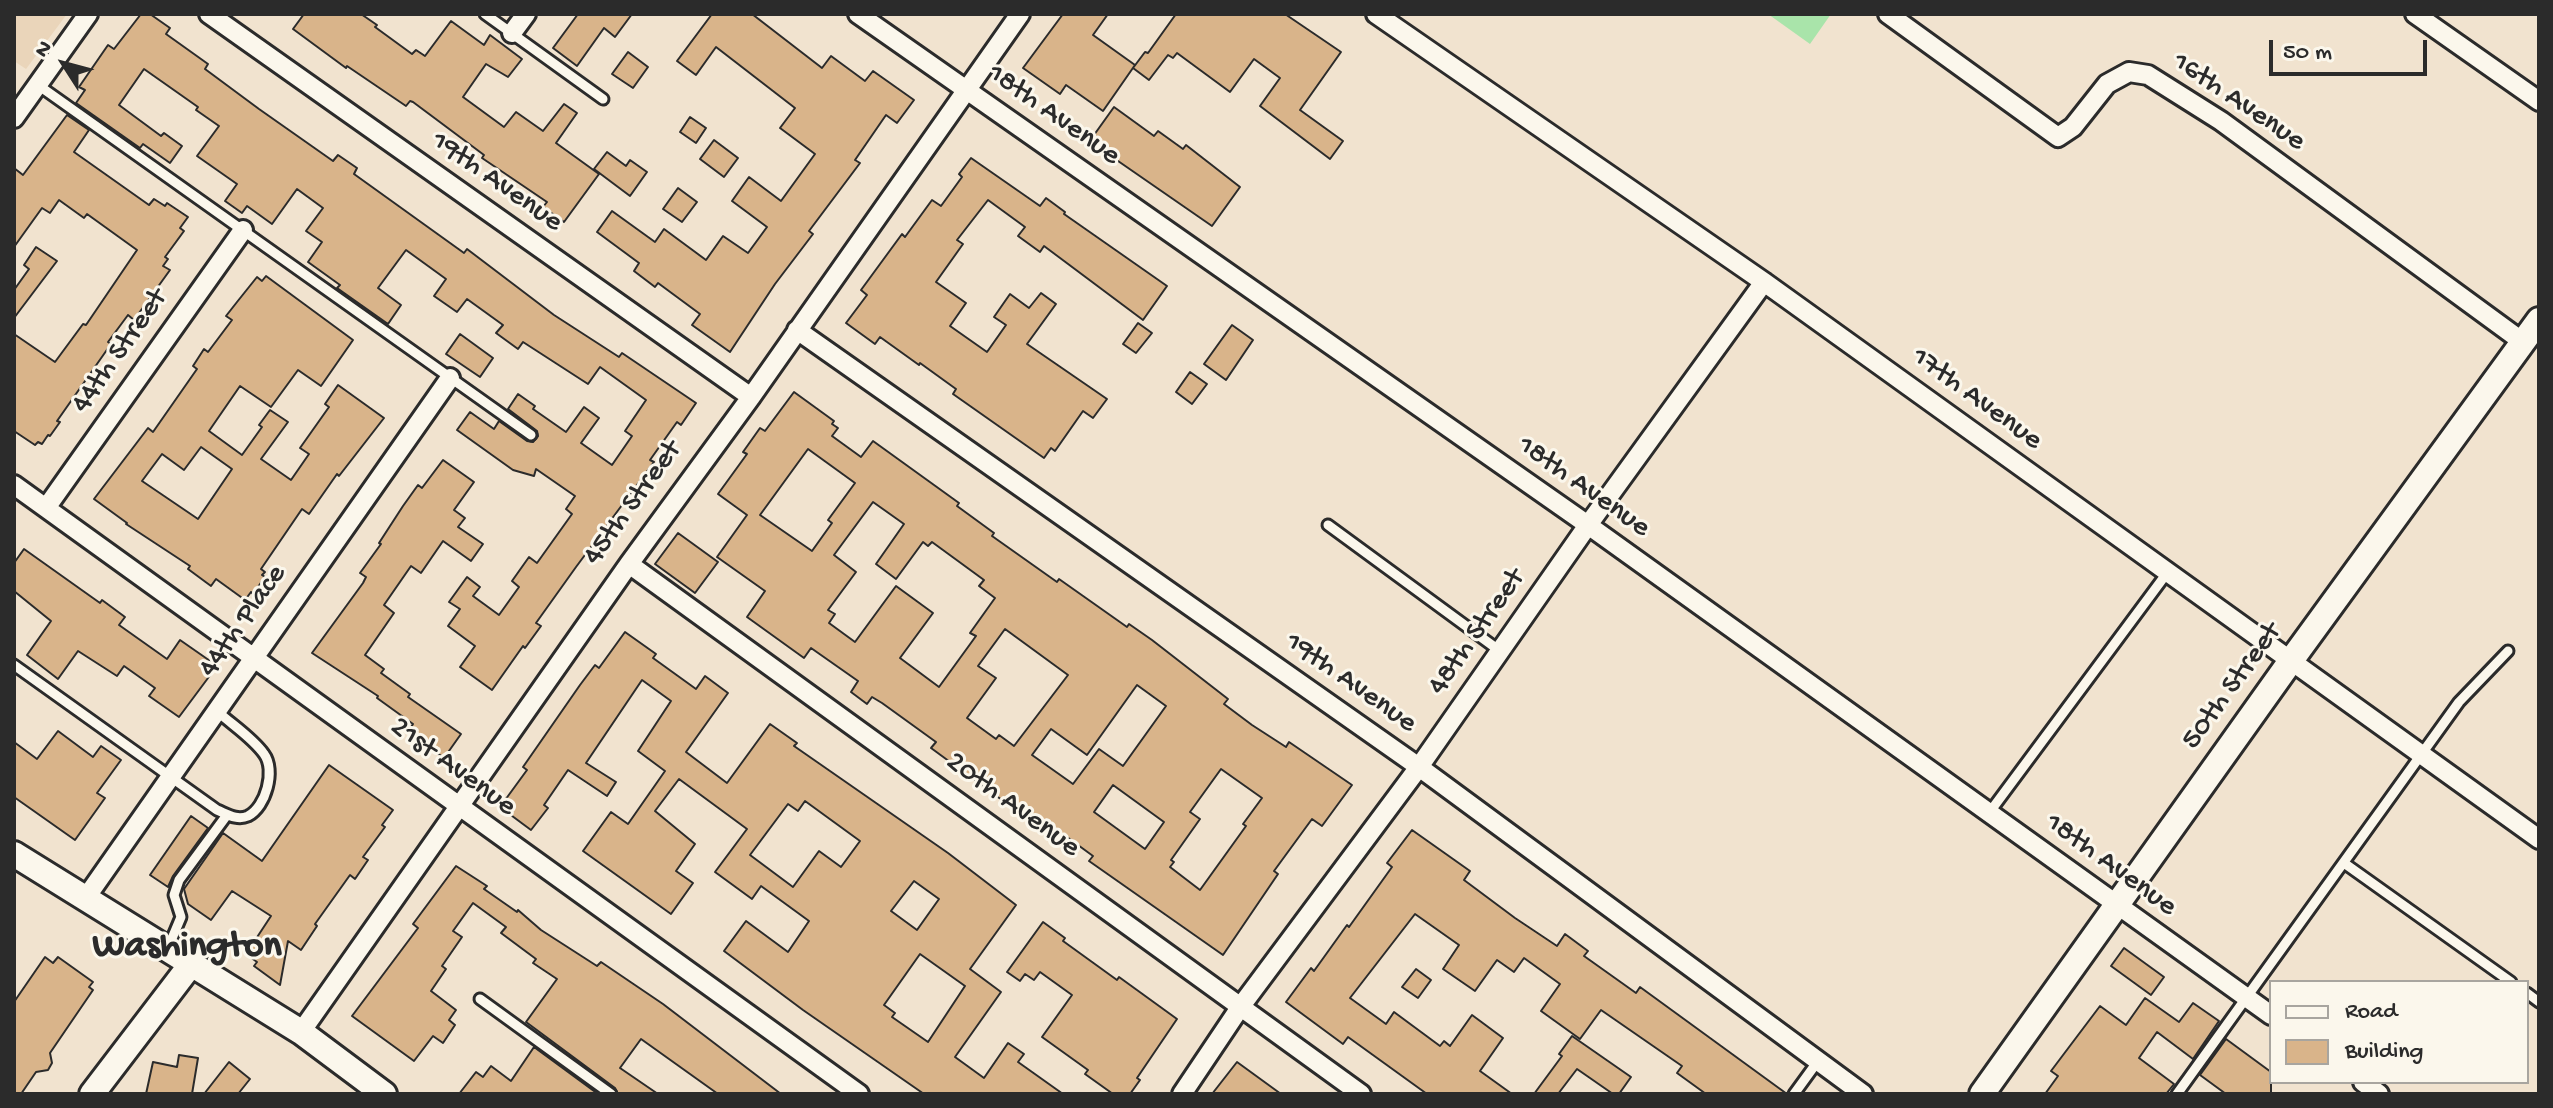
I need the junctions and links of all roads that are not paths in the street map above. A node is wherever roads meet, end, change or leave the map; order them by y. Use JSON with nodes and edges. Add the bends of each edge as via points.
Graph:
{"nodes":[{"id":1,"x":88,"y":14,"type":"edge"},
{"id":2,"x":209,"y":14,"type":"edge"},
{"id":3,"x":485,"y":14,"type":"edge"},
{"id":4,"x":526,"y":14,"type":"edge"},
{"id":5,"x":858,"y":14,"type":"edge"},
{"id":6,"x":1020,"y":14,"type":"edge"},
{"id":7,"x":1376,"y":14,"type":"edge"},
{"id":8,"x":1888,"y":14,"type":"edge"},
{"id":9,"x":2415,"y":14,"type":"edge"},
{"id":10,"x":512,"y":33,"type":"junction"},
{"id":11,"x":38,"y":85,"type":"junction"},
{"id":12,"x":965,"y":89,"type":"junction"},
{"id":13,"x":603,"y":99,"type":"dead end"},
{"id":14,"x":2539,"y":101,"type":"edge"},
{"id":15,"x":14,"y":118,"type":"edge"},
{"id":16,"x":243,"y":230,"type":"junction"},
{"id":17,"x":1764,"y":282,"type":"junction"},
{"id":18,"x":2539,"y":320,"type":"edge"},
{"id":19,"x":797,"y":330,"type":"junction"},
{"id":20,"x":2523,"y":342,"type":"junction"},
{"id":21,"x":450,"y":378,"type":"junction"},
{"id":22,"x":751,"y":397,"type":"junction"},
{"id":23,"x":531,"y":435,"type":"dead end"},
{"id":24,"x":14,"y":485,"type":"edge"},
{"id":25,"x":46,"y":508,"type":"junction"},
{"id":26,"x":1328,"y":525,"type":"dead end"},
{"id":27,"x":1588,"y":525,"type":"junction"},
{"id":28,"x":629,"y":564,"type":"junction"},
{"id":29,"x":2167,"y":573,"type":"junction"},
{"id":30,"x":1500,"y":651,"type":"junction"},
{"id":31,"x":2508,"y":651,"type":"dead end"},
{"id":32,"x":255,"y":657,"type":"junction"},
{"id":33,"x":2290,"y":662,"type":"junction"},
{"id":34,"x":14,"y":665,"type":"edge"},
{"id":35,"x":216,"y":710,"type":"junction"},
{"id":36,"x":2421,"y":754,"type":"junction"},
{"id":37,"x":1419,"y":767,"type":"junction"},
{"id":38,"x":170,"y":776,"type":"junction"},
{"id":39,"x":459,"y":808,"type":"junction"},
{"id":40,"x":1989,"y":813,"type":"junction"},
{"id":41,"x":227,"y":815,"type":"junction"},
{"id":42,"x":2539,"y":839,"type":"edge"},
{"id":43,"x":14,"y":854,"type":"edge"},
{"id":44,"x":2344,"y":863,"type":"junction"},
{"id":45,"x":85,"y":899,"type":"junction"},
{"id":46,"x":2117,"y":905,"type":"junction"},
{"id":47,"x":168,"y":948,"type":"junction"},
{"id":48,"x":192,"y":963,"type":"junction"},
{"id":49,"x":2508,"y":980,"type":"edge"},
{"id":50,"x":2245,"y":996,"type":"junction"},
{"id":51,"x":480,"y":999,"type":"dead end"},
{"id":52,"x":1241,"y":1006,"type":"junction"},
{"id":53,"x":2269,"y":1014,"type":"edge"},
{"id":54,"x":301,"y":1032,"type":"junction"},
{"id":55,"x":1818,"y":1061,"type":"junction"},
{"id":56,"x":92,"y":1094,"type":"edge"},
{"id":57,"x":384,"y":1094,"type":"edge"},
{"id":58,"x":611,"y":1094,"type":"edge"},
{"id":59,"x":859,"y":1094,"type":"edge"},
{"id":60,"x":1182,"y":1094,"type":"edge"},
{"id":61,"x":1361,"y":1094,"type":"edge"},
{"id":62,"x":1794,"y":1094,"type":"edge"},
{"id":63,"x":1863,"y":1094,"type":"edge"},
{"id":64,"x":1982,"y":1094,"type":"edge"},
{"id":65,"x":2177,"y":1094,"type":"edge"}],
"edges":[{"from":1,"to":11,"type":"street"},
{"from":2,"to":22,"type":"street","name":"19th Avenue"},
{"from":3,"to":10,"type":"lane"},
{"from":4,"to":10,"type":"street"},
{"from":5,"to":12,"type":"street","name":"18th Avenue"},
{"from":6,"to":12,"type":"street","name":"45th Street"},
{"from":7,"to":17,"type":"street","name":"17th Avenue"},
{"from":8,"to":20,"type":"street","name":"16th Avenue","via":[[2058,137],[2073,127],[2107,84],[2129,72],[2148,75],[2221,121]]},
{"from":9,"to":14,"type":"street"},
{"from":10,"to":13,"type":"lane"},
{"from":11,"to":15,"type":"street"},
{"from":11,"to":16,"type":"lane"},
{"from":12,"to":19,"type":"street","name":"45th Street"},
{"from":12,"to":27,"type":"street","name":"18th Avenue"},
{"from":16,"to":21,"type":"lane"},
{"from":16,"to":25,"type":"street","name":"44th Street"},
{"from":17,"to":27,"type":"street","name":"48th Street"},
{"from":17,"to":29,"type":"street","name":"17th Avenue"},
{"from":18,"to":20,"type":"street","name":"50th Street"},
{"from":19,"to":22,"type":"street","name":"45th Street"},
{"from":19,"to":37,"type":"street","name":"19th Avenue"},
{"from":20,"to":33,"type":"street","name":"50th Street"},
{"from":21,"to":23,"type":"lane"},
{"from":21,"to":32,"type":"street","name":"44th Place"},
{"from":22,"to":28,"type":"street","name":"45th Street"},
{"from":24,"to":25,"type":"street","name":"21st Avenue"},
{"from":25,"to":32,"type":"street","name":"21st Avenue"},
{"from":26,"to":30,"type":"lane"},
{"from":27,"to":30,"type":"street","name":"48th Street"},
{"from":27,"to":40,"type":"street","name":"18th Avenue"},
{"from":28,"to":39,"type":"street","name":"45th Street"},
{"from":28,"to":52,"type":"street","name":"20th Avenue"},
{"from":29,"to":33,"type":"street","name":"17th Avenue"},
{"from":29,"to":40,"type":"lane"},
{"from":30,"to":37,"type":"street","name":"48th Street"},
{"from":31,"to":36,"type":"lane","via":[[2459,702]]},
{"from":32,"to":35,"type":"street","name":"44th Place"},
{"from":32,"to":39,"type":"street","name":"21st Avenue"},
{"from":33,"to":36,"type":"street","name":"17th Avenue"},
{"from":33,"to":46,"type":"street","name":"50th Street"},
{"from":34,"to":38,"type":"lane"},
{"from":35,"to":38,"type":"street","name":"44th Place"},
{"from":35,"to":41,"type":"lane","via":[[266,755],[270,775],[264,799],[248,816]]},
{"from":36,"to":42,"type":"street","name":"17th Avenue"},
{"from":36,"to":44,"type":"lane"},
{"from":37,"to":52,"type":"street","name":"48th Street"},
{"from":37,"to":55,"type":"street","name":"19th Avenue"},
{"from":38,"to":41,"type":"lane"},
{"from":38,"to":45,"type":"street","name":"44th Place"},
{"from":39,"to":54,"type":"street","name":"45th Street"},
{"from":39,"to":59,"type":"street","name":"21st Avenue"},
{"from":40,"to":46,"type":"street","name":"18th Avenue"},
{"from":41,"to":47,"type":"lane","via":[[179,880],[174,895],[181,917]]},
{"from":43,"to":45,"type":"street"},
{"from":44,"to":49,"type":"lane"},
{"from":44,"to":50,"type":"lane"},
{"from":45,"to":47,"type":"street"},
{"from":46,"to":50,"type":"street","name":"18th Avenue"},
{"from":46,"to":64,"type":"street","name":"50th Street"},
{"from":47,"to":48,"type":"street"},
{"from":48,"to":54,"type":"street"},
{"from":48,"to":56,"type":"street"},
{"from":50,"to":53,"type":"street","name":"18th Avenue"},
{"from":50,"to":65,"type":"lane"},
{"from":51,"to":58,"type":"lane"},
{"from":52,"to":60,"type":"street","name":"48th Street"},
{"from":52,"to":61,"type":"street","name":"20th Avenue"},
{"from":54,"to":57,"type":"street"},
{"from":55,"to":62,"type":"lane"},
{"from":55,"to":63,"type":"street","name":"19th Avenue"}]}
